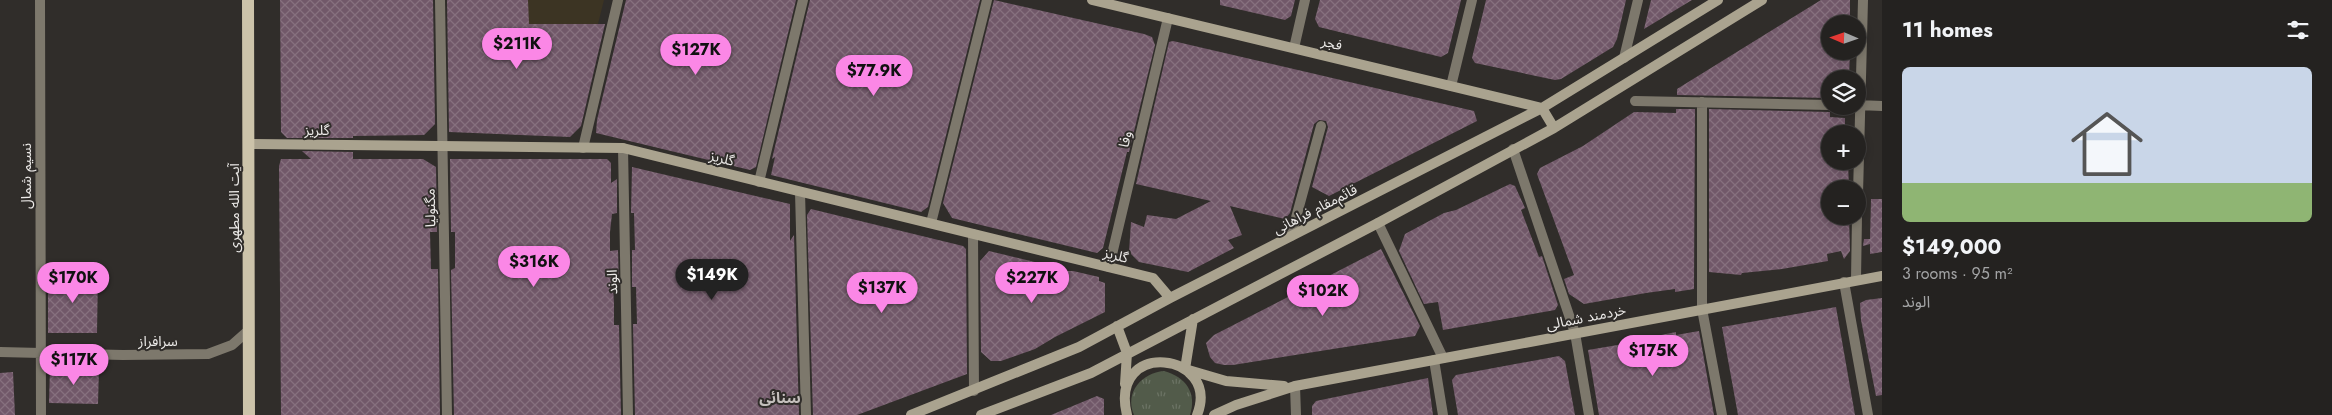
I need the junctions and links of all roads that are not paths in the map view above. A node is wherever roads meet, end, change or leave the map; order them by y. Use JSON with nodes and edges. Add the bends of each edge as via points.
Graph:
{"nodes":[{"id":1,"x":40,"y":0,"type":"edge"},
{"id":2,"x":248,"y":0,"type":"edge"},
{"id":3,"x":440,"y":0,"type":"edge"},
{"id":4,"x":618,"y":0,"type":"edge"},
{"id":5,"x":803,"y":0,"type":"edge"},
{"id":6,"x":987,"y":0,"type":"edge"},
{"id":7,"x":1094,"y":0,"type":"edge"},
{"id":8,"x":1305,"y":0,"type":"edge"},
{"id":9,"x":1472,"y":0,"type":"edge"},
{"id":10,"x":1638,"y":0,"type":"edge"},
{"id":11,"x":1718,"y":0,"type":"edge"},
{"id":12,"x":1762,"y":0,"type":"edge"},
{"id":13,"x":1863,"y":0,"type":"edge"},
{"id":14,"x":1168,"y":18,"type":"junction"},
{"id":15,"x":1294,"y":48,"type":"junction"},
{"id":16,"x":1624,"y":58,"type":"junction"},
{"id":17,"x":1860,"y":70,"type":"edge"},
{"id":18,"x":1452,"y":86,"type":"junction"},
{"id":19,"x":1635,"y":101,"type":"dead end"},
{"id":20,"x":1702,"y":102,"type":"junction"},
{"id":21,"x":1821,"y":105,"type":"edge"},
{"id":22,"x":1866,"y":105,"type":"edge"},
{"id":23,"x":1882,"y":106,"type":"edge"},
{"id":24,"x":1542,"y":108,"type":"junction"},
{"id":25,"x":1858,"y":115,"type":"edge"},
{"id":26,"x":1321,"y":126,"type":"dead end"},
{"id":27,"x":1554,"y":128,"type":"junction"},
{"id":28,"x":249,"y":144,"type":"junction"},
{"id":29,"x":442,"y":145,"type":"junction"},
{"id":30,"x":583,"y":148,"type":"junction"},
{"id":31,"x":623,"y":148,"type":"junction"},
{"id":32,"x":1513,"y":149,"type":"junction"},
{"id":33,"x":1858,"y":180,"type":"edge"},
{"id":34,"x":759,"y":182,"type":"junction"},
{"id":35,"x":800,"y":192,"type":"junction"},
{"id":36,"x":1378,"y":223,"type":"junction"},
{"id":37,"x":930,"y":224,"type":"junction"},
{"id":38,"x":1857,"y":225,"type":"edge"},
{"id":39,"x":973,"y":234,"type":"junction"},
{"id":40,"x":1291,"y":236,"type":"junction"},
{"id":41,"x":1109,"y":267,"type":"junction"},
{"id":42,"x":1882,"y":276,"type":"edge"},
{"id":43,"x":1856,"y":280,"type":"junction"},
{"id":44,"x":1844,"y":282,"type":"junction"},
{"id":45,"x":1170,"y":298,"type":"junction"},
{"id":46,"x":1702,"y":309,"type":"junction"},
{"id":47,"x":1193,"y":319,"type":"junction"},
{"id":48,"x":1117,"y":326,"type":"junction"},
{"id":49,"x":249,"y":330,"type":"junction"},
{"id":50,"x":1575,"y":333,"type":"junction"},
{"id":51,"x":0,"y":352,"type":"edge"},
{"id":52,"x":40,"y":352,"type":"junction"},
{"id":53,"x":1128,"y":353,"type":"junction"},
{"id":54,"x":1438,"y":359,"type":"junction"},
{"id":55,"x":1185,"y":369,"type":"junction"},
{"id":56,"x":1296,"y":386,"type":"junction"},
{"id":57,"x":1125,"y":390,"type":"junction"},
{"id":58,"x":974,"y":391,"type":"junction"},
{"id":59,"x":41,"y":415,"type":"edge"},
{"id":60,"x":249,"y":415,"type":"edge"},
{"id":61,"x":447,"y":415,"type":"edge"},
{"id":62,"x":628,"y":415,"type":"edge"},
{"id":63,"x":806,"y":415,"type":"edge"},
{"id":64,"x":911,"y":415,"type":"edge"},
{"id":65,"x":981,"y":415,"type":"edge"},
{"id":66,"x":1125,"y":415,"type":"edge"},
{"id":67,"x":1197,"y":415,"type":"edge"},
{"id":68,"x":1214,"y":415,"type":"edge"},
{"id":69,"x":1296,"y":415,"type":"edge"},
{"id":70,"x":1443,"y":415,"type":"edge"},
{"id":71,"x":1589,"y":415,"type":"edge"},
{"id":72,"x":1722,"y":415,"type":"edge"},
{"id":73,"x":1868,"y":415,"type":"edge"}],
"edges":[{"from":1,"to":52,"type":"street","name":"نسیم شمال"},
{"from":2,"to":28,"type":"main road","name":"آیت الله مطهری"},
{"from":3,"to":29,"type":"street","name":"مگنولیا"},
{"from":4,"to":30,"type":"street"},
{"from":5,"to":34,"type":"street"},
{"from":6,"to":37,"type":"street"},
{"from":7,"to":14,"type":"street","name":"فجر"},
{"from":8,"to":15,"type":"street"},
{"from":9,"to":18,"type":"street"},
{"from":10,"to":16,"type":"street"},
{"from":11,"to":16,"type":"street","name":"قائم‌مقام فراهانی"},
{"from":12,"to":27,"type":"street"},
{"from":13,"to":17,"type":"street"},
{"from":14,"to":15,"type":"street","name":"فجر"},
{"from":14,"to":41,"type":"street","name":"وفا"},
{"from":15,"to":18,"type":"street","name":"فجر"},
{"from":16,"to":24,"type":"street","name":"قائم‌مقام فراهانی"},
{"from":18,"to":24,"type":"street","name":"فجر"},
{"from":19,"to":20,"type":"street"},
{"from":20,"to":21,"type":"street"},
{"from":20,"to":46,"type":"street"},
{"from":22,"to":23,"type":"street"},
{"from":24,"to":27,"type":"street"},
{"from":24,"to":40,"type":"street","name":"قائم‌مقام فراهانی"},
{"from":25,"to":33,"type":"street"},
{"from":26,"to":40,"type":"street"},
{"from":27,"to":32,"type":"street"},
{"from":28,"to":29,"type":"street","name":"گلریز"},
{"from":28,"to":49,"type":"main road","name":"آیت الله مطهری"},
{"from":29,"to":30,"type":"street","name":"گلریز"},
{"from":29,"to":61,"type":"street","name":"مگنولیا"},
{"from":30,"to":31,"type":"street","name":"گلریز"},
{"from":31,"to":34,"type":"street","name":"گلریز"},
{"from":31,"to":62,"type":"street","name":"الوند"},
{"from":32,"to":36,"type":"street"},
{"from":32,"to":50,"type":"street"},
{"from":34,"to":35,"type":"street","name":"گلریز"},
{"from":35,"to":37,"type":"street","name":"گلریز"},
{"from":35,"to":63,"type":"street"},
{"from":36,"to":47,"type":"street"},
{"from":36,"to":54,"type":"street"},
{"from":37,"to":39,"type":"street","name":"گلریز"},
{"from":38,"to":43,"type":"street"},
{"from":39,"to":41,"type":"street","name":"گلریز"},
{"from":39,"to":58,"type":"street"},
{"from":40,"to":45,"type":"street","name":"قائم‌مقام فراهانی"},
{"from":41,"to":45,"type":"street","name":"گلریز","via":[[1153,278]]},
{"from":42,"to":43,"type":"street","name":"خردمند شمالی"},
{"from":43,"to":44,"type":"street","name":"خردمند شمالی"},
{"from":44,"to":46,"type":"street","name":"خردمند شمالی"},
{"from":44,"to":73,"type":"street"},
{"from":45,"to":48,"type":"street","name":"قائم‌مقام فراهانی"},
{"from":46,"to":50,"type":"street","name":"خردمند شمالی"},
{"from":46,"to":72,"type":"street"},
{"from":47,"to":53,"type":"street"},
{"from":47,"to":55,"type":"street"},
{"from":48,"to":53,"type":"street"},
{"from":48,"to":58,"type":"street","name":"قائم‌مقام فراهانی","via":[[1079,347]]},
{"from":49,"to":52,"type":"street","name":"سرافراز","via":[[232,345],[208,354]]},
{"from":49,"to":60,"type":"main road","name":"آیت الله مطهری"},
{"from":50,"to":54,"type":"street","name":"خردمند شمالی"},
{"from":50,"to":71,"type":"street"},
{"from":51,"to":52,"type":"street","name":"سرافراز"},
{"from":52,"to":59,"type":"street","name":"نسیم شمال"},
{"from":53,"to":57,"type":"street"},
{"from":53,"to":65,"type":"street","via":[[1091,373]]},
{"from":54,"to":56,"type":"street","name":"خردمند شمالی"},
{"from":54,"to":70,"type":"street"},
{"from":55,"to":56,"type":"street","name":"خردمند شمالی","via":[[1226,381]]},
{"from":55,"to":57,"type":"street","name":"خردمند شمالی","via":[[1166,362],[1150,364],[1136,372]]},
{"from":55,"to":67,"type":"street","via":[[1198,387]]},
{"from":56,"to":68,"type":"street","name":"خردمند شمالی"},
{"from":56,"to":69,"type":"street"},
{"from":57,"to":66,"type":"street"},
{"from":58,"to":64,"type":"street","name":"قائم‌مقام فراهانی"}]}
